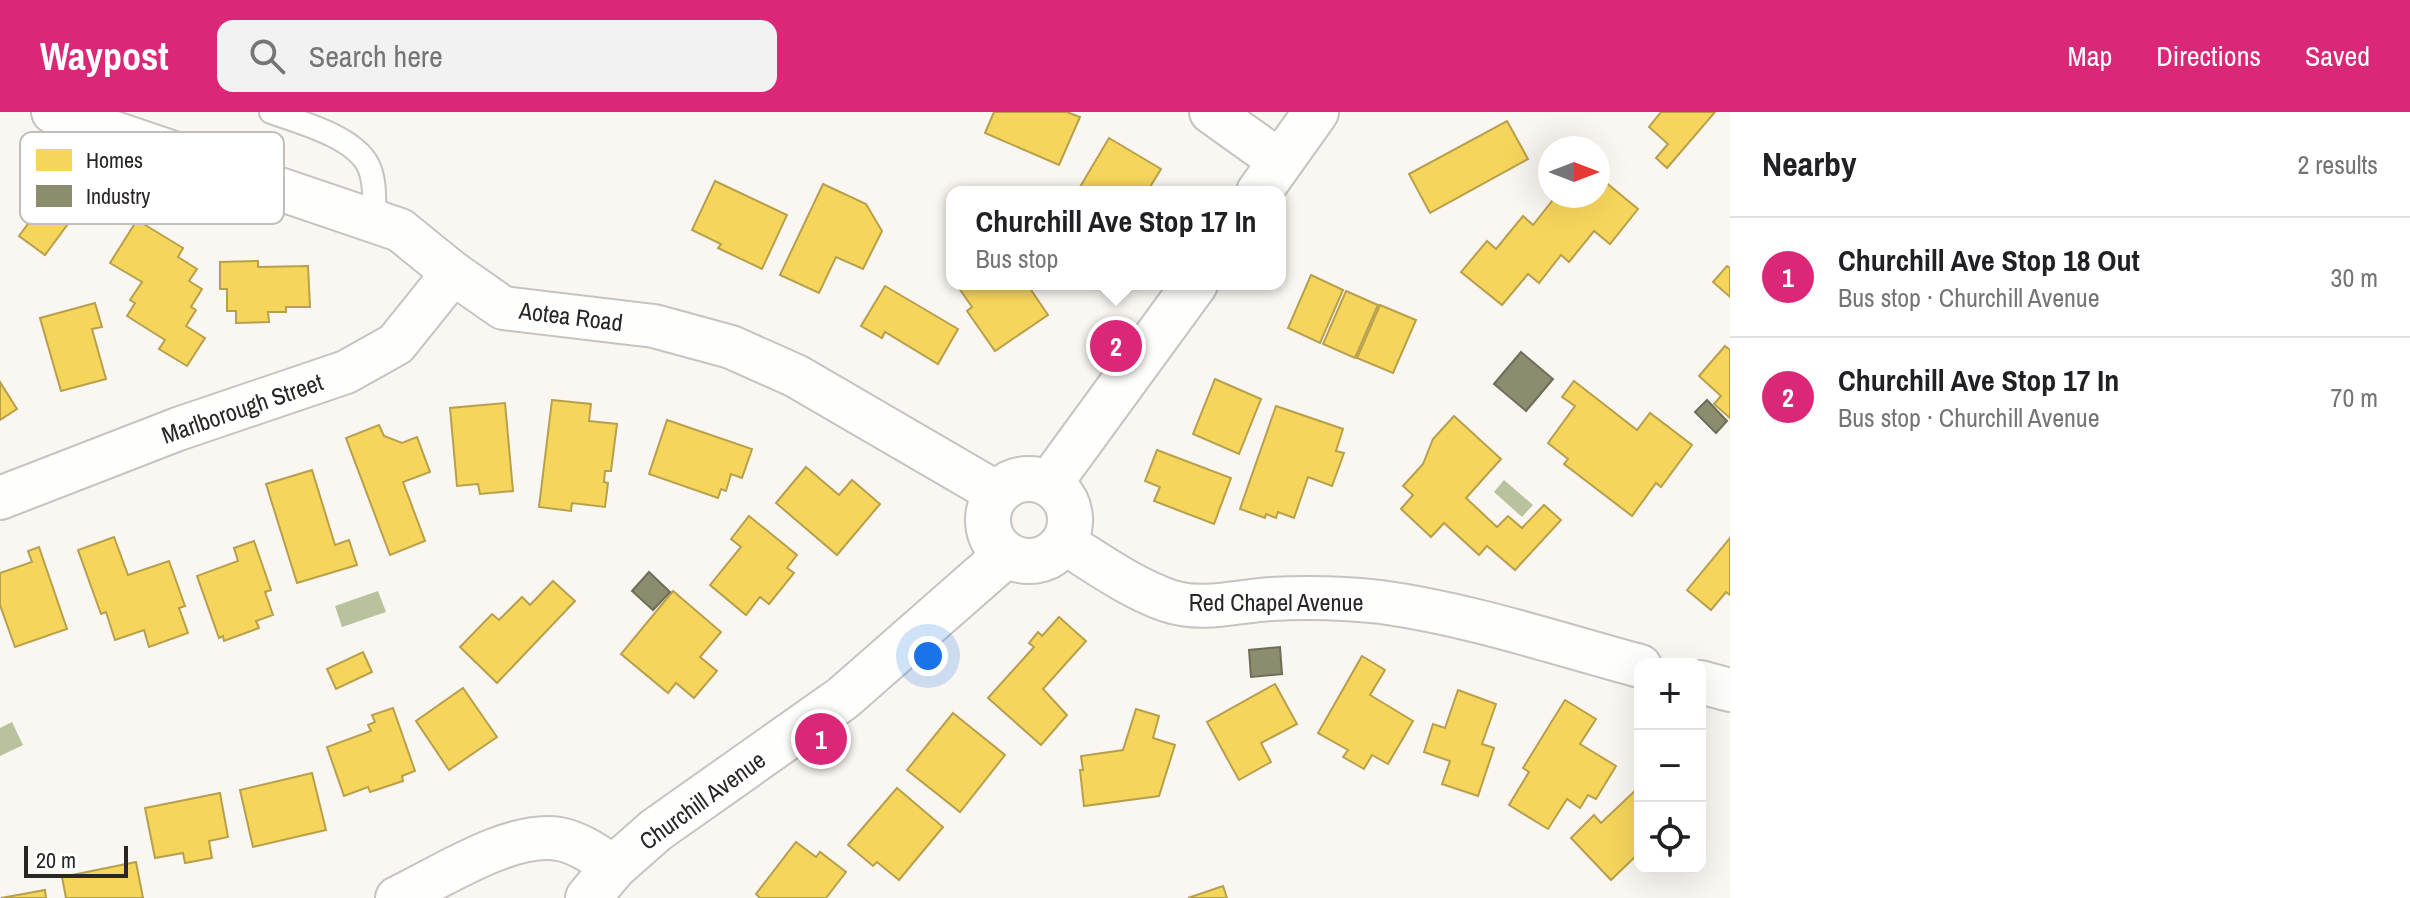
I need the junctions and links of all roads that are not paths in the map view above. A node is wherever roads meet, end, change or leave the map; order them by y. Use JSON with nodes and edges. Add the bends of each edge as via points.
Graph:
{"nodes":[{"id":1,"x":53,"y":112,"type":"edge"},
{"id":2,"x":271,"y":112,"type":"edge"},
{"id":3,"x":1211,"y":112,"type":"edge"},
{"id":4,"x":1316,"y":112,"type":"edge"},
{"id":5,"x":110,"y":121,"type":"edge"},
{"id":6,"x":139,"y":132,"type":"edge"},
{"id":7,"x":1270,"y":177,"type":"edge"},
{"id":8,"x":284,"y":187,"type":"edge"},
{"id":9,"x":374,"y":221,"type":"junction"},
{"id":10,"x":453,"y":273,"type":"junction"},
{"id":11,"x":1191,"y":290,"type":"edge"},
{"id":12,"x":1049,"y":484,"type":"junction"},
{"id":13,"x":997,"y":493,"type":"junction"},
{"id":14,"x":0,"y":498,"type":"edge"},
{"id":15,"x":1063,"y":542,"type":"junction"},
{"id":16,"x":1006,"y":555,"type":"junction"},
{"id":17,"x":1634,"y":664,"type":"edge"},
{"id":18,"x":1706,"y":684,"type":"edge"},
{"id":19,"x":1730,"y":690,"type":"edge"},
{"id":20,"x":601,"y":882,"type":"edge"},
{"id":21,"x":397,"y":898,"type":"edge"}],
"edges":[{"from":1,"to":5,"type":"street","name":"Aotea Road"},
{"from":2,"to":9,"type":"lane","via":[[348,144],[368,165]]},
{"from":3,"to":7,"type":"street"},
{"from":4,"to":7,"type":"street"},
{"from":5,"to":6,"type":"street","name":"Aotea Road"},
{"from":8,"to":9,"type":"street","name":"Aotea Road"},
{"from":9,"to":10,"type":"street","name":"Aotea Road","via":[[400,230]]},
{"from":10,"to":13,"type":"street","name":"Aotea Road","via":[[503,308],[654,326],[731,347],[796,376]]},
{"from":10,"to":14,"type":"street","name":"Marlborough Street","via":[[396,344],[346,372]]},
{"from":11,"to":12,"type":"street"},
{"from":12,"to":13,"type":"street","via":[[1022,480]]},
{"from":12,"to":15,"type":"street","via":[[1067,505],[1069,531]]},
{"from":13,"to":16,"type":"street","via":[[990,505],[990,534]]},
{"from":15,"to":16,"type":"street","via":[[1055,552],[1031,561]]},
{"from":15,"to":17,"type":"street","name":"Red Chapel Avenue","via":[[1171,602],[1218,607],[1270,599],[1381,602]]},
{"from":16,"to":20,"type":"street","name":"Churchill Avenue","via":[[843,698],[656,830]]},
{"from":18,"to":19,"type":"street"},
{"from":20,"to":21,"type":"street","via":[[587,849],[558,839],[529,840],[495,850]]}]}
